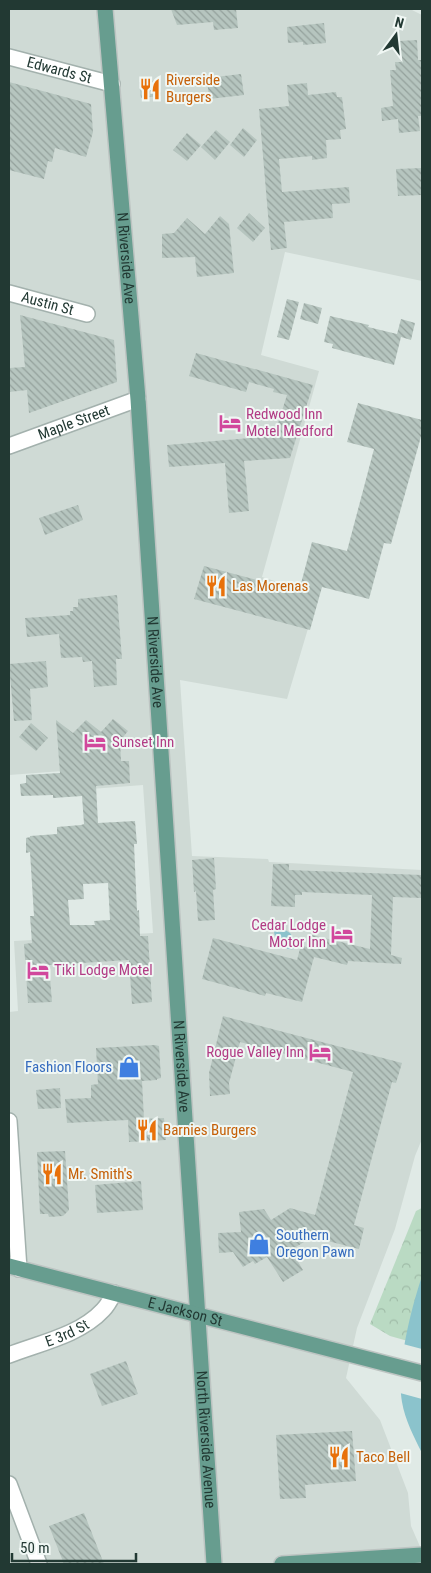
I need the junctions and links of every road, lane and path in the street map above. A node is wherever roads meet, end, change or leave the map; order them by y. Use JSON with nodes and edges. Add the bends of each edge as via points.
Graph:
{"nodes":[{"id":1,"x":106,"y":9,"type":"edge"},
{"id":2,"x":9,"y":57,"type":"edge"},
{"id":3,"x":112,"y":84,"type":"junction"},
{"id":4,"x":9,"y":293,"type":"edge"},
{"id":5,"x":87,"y":314,"type":"dead end"},
{"id":6,"x":138,"y":399,"type":"junction"},
{"id":7,"x":9,"y":446,"type":"edge"},
{"id":8,"x":9,"y":1121,"type":"edge"},
{"id":9,"x":14,"y":1268,"type":"edge"},
{"id":10,"x":114,"y":1294,"type":"junction"},
{"id":11,"x":198,"y":1315,"type":"junction"},
{"id":12,"x":9,"y":1354,"type":"edge"},
{"id":13,"x":422,"y":1373,"type":"edge"},
{"id":14,"x":9,"y":1484,"type":"edge"},
{"id":15,"x":422,"y":1555,"type":"edge"},
{"id":16,"x":309,"y":1563,"type":"edge"},
{"id":17,"x":39,"y":1564,"type":"edge"},
{"id":18,"x":214,"y":1564,"type":"edge"},
{"id":19,"x":282,"y":1564,"type":"edge"}],
"edges":[{"from":1,"to":3,"type":"main road","name":"N Riverside Ave"},
{"from":2,"to":3,"type":"street","name":"Edwards St"},
{"from":3,"to":6,"type":"main road","name":"N Riverside Ave"},
{"from":4,"to":5,"type":"street","name":"Austin St"},
{"from":6,"to":7,"type":"street","name":"Maple Street"},
{"from":6,"to":11,"type":"main road","name":"N Riverside Ave"},
{"from":8,"to":9,"type":"street"},
{"from":9,"to":10,"type":"main road","name":"E Jackson St"},
{"from":10,"to":11,"type":"main road","name":"E Jackson St"},
{"from":10,"to":12,"type":"street","name":"E 3rd St","via":[[103,1310],[84,1324],[66,1334]]},
{"from":11,"to":13,"type":"main road","name":"E Jackson St"},
{"from":11,"to":18,"type":"main road","name":"North Riverside Avenue"},
{"from":14,"to":17,"type":"street"},
{"from":15,"to":16,"type":"main road"},
{"from":16,"to":19,"type":"main road"}]}
